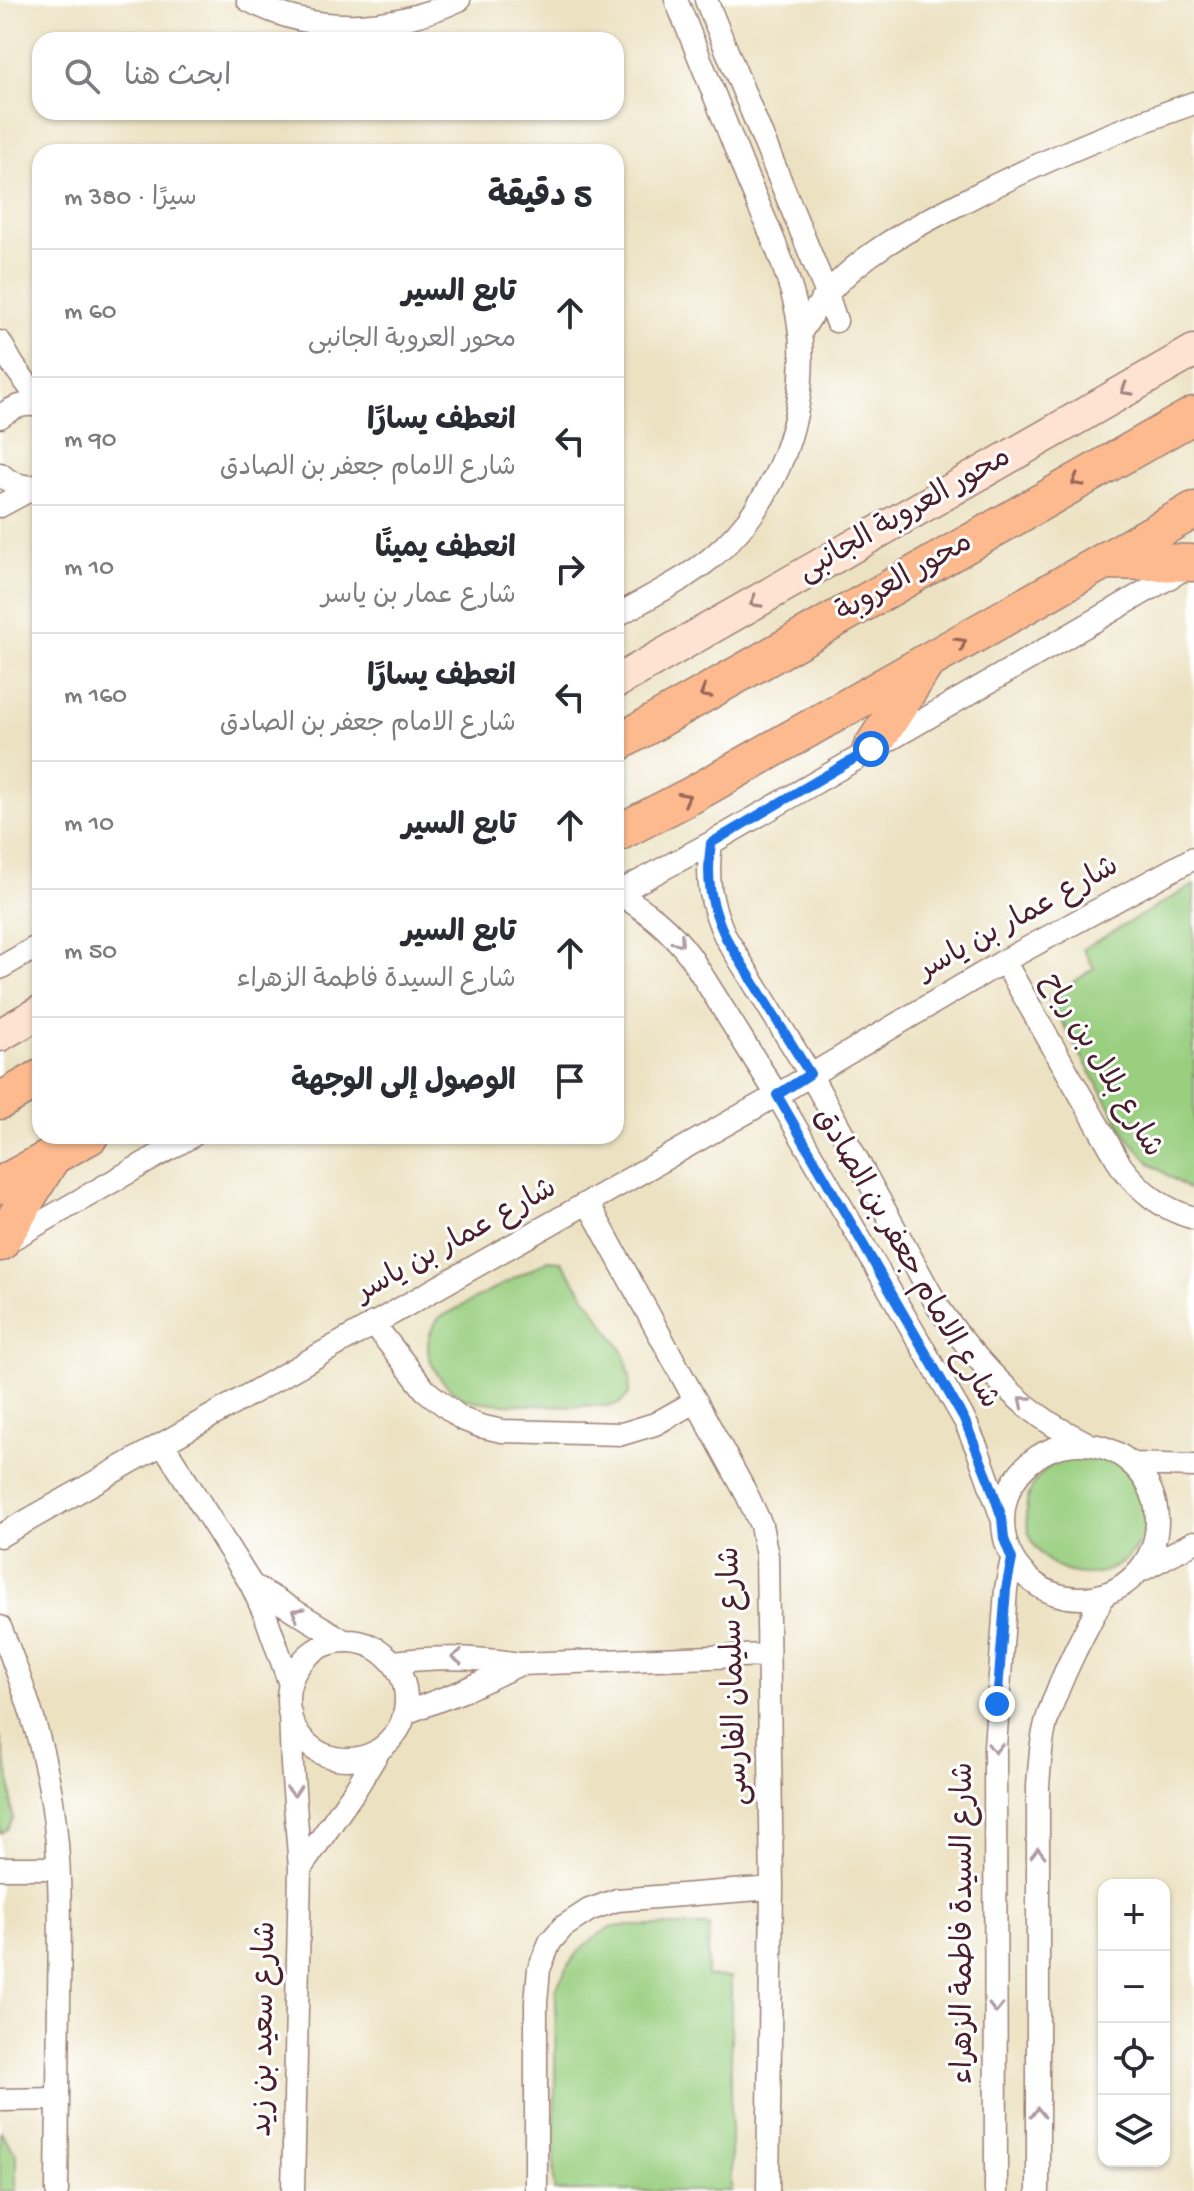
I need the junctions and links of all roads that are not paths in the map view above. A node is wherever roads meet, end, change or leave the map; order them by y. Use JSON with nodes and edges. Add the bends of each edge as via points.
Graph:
{"nodes":[{"id":1,"x":248,"y":0,"type":"edge"},
{"id":2,"x":459,"y":0,"type":"edge"},
{"id":3,"x":676,"y":0,"type":"edge"},
{"id":4,"x":706,"y":0,"type":"edge"},
{"id":5,"x":1194,"y":103,"type":"edge"},
{"id":6,"x":827,"y":294,"type":"junction"},
{"id":7,"x":836,"y":321,"type":"dead end"},
{"id":8,"x":800,"y":333,"type":"junction"},
{"id":9,"x":0,"y":342,"type":"edge"},
{"id":10,"x":1194,"y":351,"type":"edge"},
{"id":11,"x":32,"y":392,"type":"edge"},
{"id":12,"x":32,"y":404,"type":"edge"},
{"id":13,"x":1194,"y":415,"type":"edge"},
{"id":14,"x":0,"y":417,"type":"edge"},
{"id":15,"x":0,"y":474,"type":"edge"},
{"id":16,"x":32,"y":486,"type":"edge"},
{"id":17,"x":32,"y":489,"type":"edge"},
{"id":18,"x":0,"y":506,"type":"edge"},
{"id":19,"x":1194,"y":510,"type":"edge"},
{"id":20,"x":1106,"y":561,"type":"junction"},
{"id":21,"x":1194,"y":563,"type":"edge"},
{"id":22,"x":624,"y":611,"type":"edge"},
{"id":23,"x":927,"y":662,"type":"junction"},
{"id":24,"x":624,"y":677,"type":"edge"},
{"id":25,"x":624,"y":739,"type":"edge"},
{"id":26,"x":871,"y":749,"type":"junction"},
{"id":27,"x":624,"y":830,"type":"edge"},
{"id":28,"x":711,"y":843,"type":"junction"},
{"id":29,"x":1194,"y":858,"type":"edge"},
{"id":30,"x":624,"y":890,"type":"edge"},
{"id":31,"x":624,"y":898,"type":"edge"},
{"id":32,"x":32,"y":950,"type":"edge"},
{"id":33,"x":1004,"y":961,"type":"junction"},
{"id":34,"x":0,"y":968,"type":"edge"},
{"id":35,"x":32,"y":1017,"type":"edge"},
{"id":36,"x":0,"y":1035,"type":"edge"},
{"id":37,"x":810,"y":1074,"type":"junction"},
{"id":38,"x":32,"y":1083,"type":"edge"},
{"id":39,"x":777,"y":1095,"type":"junction"},
{"id":40,"x":0,"y":1101,"type":"edge"},
{"id":41,"x":76,"y":1144,"type":"edge"},
{"id":42,"x":178,"y":1144,"type":"edge"},
{"id":43,"x":52,"y":1157,"type":"junction"},
{"id":44,"x":0,"y":1185,"type":"edge"},
{"id":45,"x":588,"y":1203,"type":"junction"},
{"id":46,"x":1194,"y":1218,"type":"edge"},
{"id":47,"x":0,"y":1244,"type":"edge"},
{"id":48,"x":373,"y":1323,"type":"junction"},
{"id":49,"x":696,"y":1401,"type":"junction"},
{"id":50,"x":163,"y":1444,"type":"junction"},
{"id":51,"x":1088,"y":1444,"type":"junction"},
{"id":52,"x":1133,"y":1464,"type":"junction"},
{"id":53,"x":1194,"y":1466,"type":"edge"},
{"id":54,"x":1002,"y":1518,"type":"junction"},
{"id":55,"x":0,"y":1536,"type":"edge"},
{"id":56,"x":1194,"y":1542,"type":"edge"},
{"id":57,"x":1012,"y":1559,"type":"junction"},
{"id":58,"x":1140,"y":1570,"type":"junction"},
{"id":59,"x":251,"y":1584,"type":"junction"},
{"id":60,"x":1104,"y":1595,"type":"junction"},
{"id":61,"x":0,"y":1627,"type":"edge"},
{"id":62,"x":344,"y":1641,"type":"junction"},
{"id":63,"x":767,"y":1655,"type":"junction"},
{"id":64,"x":394,"y":1662,"type":"junction"},
{"id":65,"x":520,"y":1664,"type":"junction"},
{"id":66,"x":290,"y":1684,"type":"junction"},
{"id":67,"x":290,"y":1713,"type":"junction"},
{"id":68,"x":405,"y":1713,"type":"junction"},
{"id":69,"x":380,"y":1749,"type":"junction"},
{"id":70,"x":0,"y":1868,"type":"edge"},
{"id":71,"x":58,"y":1868,"type":"junction"},
{"id":72,"x":300,"y":1869,"type":"junction"},
{"id":73,"x":772,"y":1888,"type":"junction"},
{"id":74,"x":58,"y":2099,"type":"junction"},
{"id":75,"x":0,"y":2100,"type":"edge"},
{"id":76,"x":57,"y":2191,"type":"edge"},
{"id":77,"x":293,"y":2191,"type":"edge"},
{"id":78,"x":536,"y":2191,"type":"edge"},
{"id":79,"x":768,"y":2191,"type":"edge"},
{"id":80,"x":996,"y":2191,"type":"edge"},
{"id":81,"x":1038,"y":2191,"type":"edge"}],
"edges":[{"from":1,"to":2,"type":"street","via":[[280,14],[342,26],[404,20]]},
{"from":3,"to":8,"type":"street","via":[[783,267]]},
{"from":4,"to":6,"type":"street"},
{"from":5,"to":6,"type":"street","via":[[1060,155],[969,198],[870,255]]},
{"from":6,"to":7,"type":"street"},
{"from":6,"to":8,"type":"street"},
{"from":8,"to":22,"type":"street","via":[[796,416],[763,498],[711,558]]},
{"from":9,"to":11,"type":"street"},
{"from":10,"to":24,"type":"street","name":"محور العروبة الجانبى","one_way":true},
{"from":12,"to":14,"type":"street"},
{"from":13,"to":25,"type":"main road","name":"محور العروبة","one_way":true},
{"from":15,"to":16,"type":"street","via":[[7,481]]},
{"from":17,"to":18,"type":"street"},
{"from":19,"to":20,"type":"main road"},
{"from":20,"to":21,"type":"main road"},
{"from":23,"to":20,"type":"main road","one_way":true},
{"from":21,"to":26,"type":"street"},
{"from":23,"to":26,"type":"main road"},
{"from":27,"to":23,"type":"main road","one_way":true},
{"from":26,"to":28,"type":"street"},
{"from":28,"to":30,"type":"street"},
{"from":28,"to":37,"type":"street","name":"شارع الامام جعفر بن الصادق","via":[[708,878],[715,915]]},
{"from":29,"to":33,"type":"street","name":"شارع عمار بن ياسر"},
{"from":31,"to":39,"type":"street","name":"شارع الامام جعفر بن الصادق","one_way":true,"via":[[675,935]]},
{"from":32,"to":34,"type":"street"},
{"from":33,"to":37,"type":"street","name":"شارع عمار بن ياسر"},
{"from":33,"to":46,"type":"street","name":"شارع بلال بن رباح","via":[[1121,1166],[1155,1201]]},
{"from":35,"to":36,"type":"street"},
{"from":37,"to":39,"type":"street","name":"شارع عمار بن ياسر"},
{"from":51,"to":37,"type":"street","name":"شارع الامام جعفر بن الصادق","one_way":true,"via":[[1039,1414],[961,1340]]},
{"from":38,"to":40,"type":"main road"},
{"from":39,"to":45,"type":"street","name":"شارع عمار بن ياسر"},
{"from":39,"to":54,"type":"street","name":"شارع الامام جعفر بن الصادق","via":[[965,1421]]},
{"from":41,"to":43,"type":"main road"},
{"from":42,"to":47,"type":"street"},
{"from":43,"to":44,"type":"main road"},
{"from":43,"to":47,"type":"main road"},
{"from":45,"to":48,"type":"street","name":"شارع عمار بن ياسر"},
{"from":45,"to":49,"type":"street","name":"شارع سليمان الفارسى"},
{"from":48,"to":49,"type":"street","via":[[425,1390],[462,1419],[480,1426],[622,1434],[655,1424]]},
{"from":48,"to":50,"type":"street","name":"شارع عمار بن ياسر"},
{"from":49,"to":63,"type":"street","name":"شارع سليمان الفارسى","via":[[761,1525],[767,1556]]},
{"from":50,"to":55,"type":"street","name":"شارع عمار بن ياسر"},
{"from":50,"to":59,"type":"street"},
{"from":51,"to":52,"type":"street"},
{"from":51,"to":54,"type":"street","via":[[1047,1451],[1029,1462],[1015,1478]]},
{"from":52,"to":53,"type":"street"},
{"from":52,"to":58,"type":"street","via":[[1156,1504],[1158,1528]]},
{"from":54,"to":57,"type":"street"},
{"from":56,"to":58,"type":"street"},
{"from":57,"to":60,"type":"street","via":[[1022,1574],[1052,1594],[1078,1599]]},
{"from":57,"to":80,"type":"street","name":"شارع السيدة فاطمة الزهراء","one_way":true,"via":[[995,1747]]},
{"from":58,"to":60,"type":"street"},
{"from":62,"to":59,"type":"street","one_way":true},
{"from":59,"to":66,"type":"street"},
{"from":81,"to":60,"type":"street","one_way":true,"via":[[1041,1744],[1063,1678]]},
{"from":61,"to":71,"type":"street","via":[[40,1741]]},
{"from":62,"to":64,"type":"street","via":[[363,1642]]},
{"from":62,"to":66,"type":"street","via":[[316,1649]]},
{"from":63,"to":65,"type":"street"},
{"from":63,"to":73,"type":"street","name":"شارع سليمان الفارسى"},
{"from":65,"to":64,"type":"street","one_way":true,"via":[[456,1657]]},
{"from":64,"to":68,"type":"street","via":[[407,1695]]},
{"from":65,"to":68,"type":"street"},
{"from":66,"to":67,"type":"street"},
{"from":67,"to":69,"type":"street","via":[[305,1741],[326,1754],[349,1759]]},
{"from":67,"to":72,"type":"street","name":"شارع سعيد بن زيد","one_way":true},
{"from":68,"to":69,"type":"street"},
{"from":69,"to":72,"type":"street"},
{"from":70,"to":71,"type":"street"},
{"from":71,"to":74,"type":"street"},
{"from":72,"to":77,"type":"street","name":"شارع سعيد بن زيد"},
{"from":73,"to":78,"type":"street","via":[[617,1900],[589,1910],[550,1942],[539,1969],[536,2002]]},
{"from":73,"to":79,"type":"street","name":"شارع سليمان الفارسى"},
{"from":74,"to":75,"type":"street"},
{"from":74,"to":76,"type":"street"}]}
